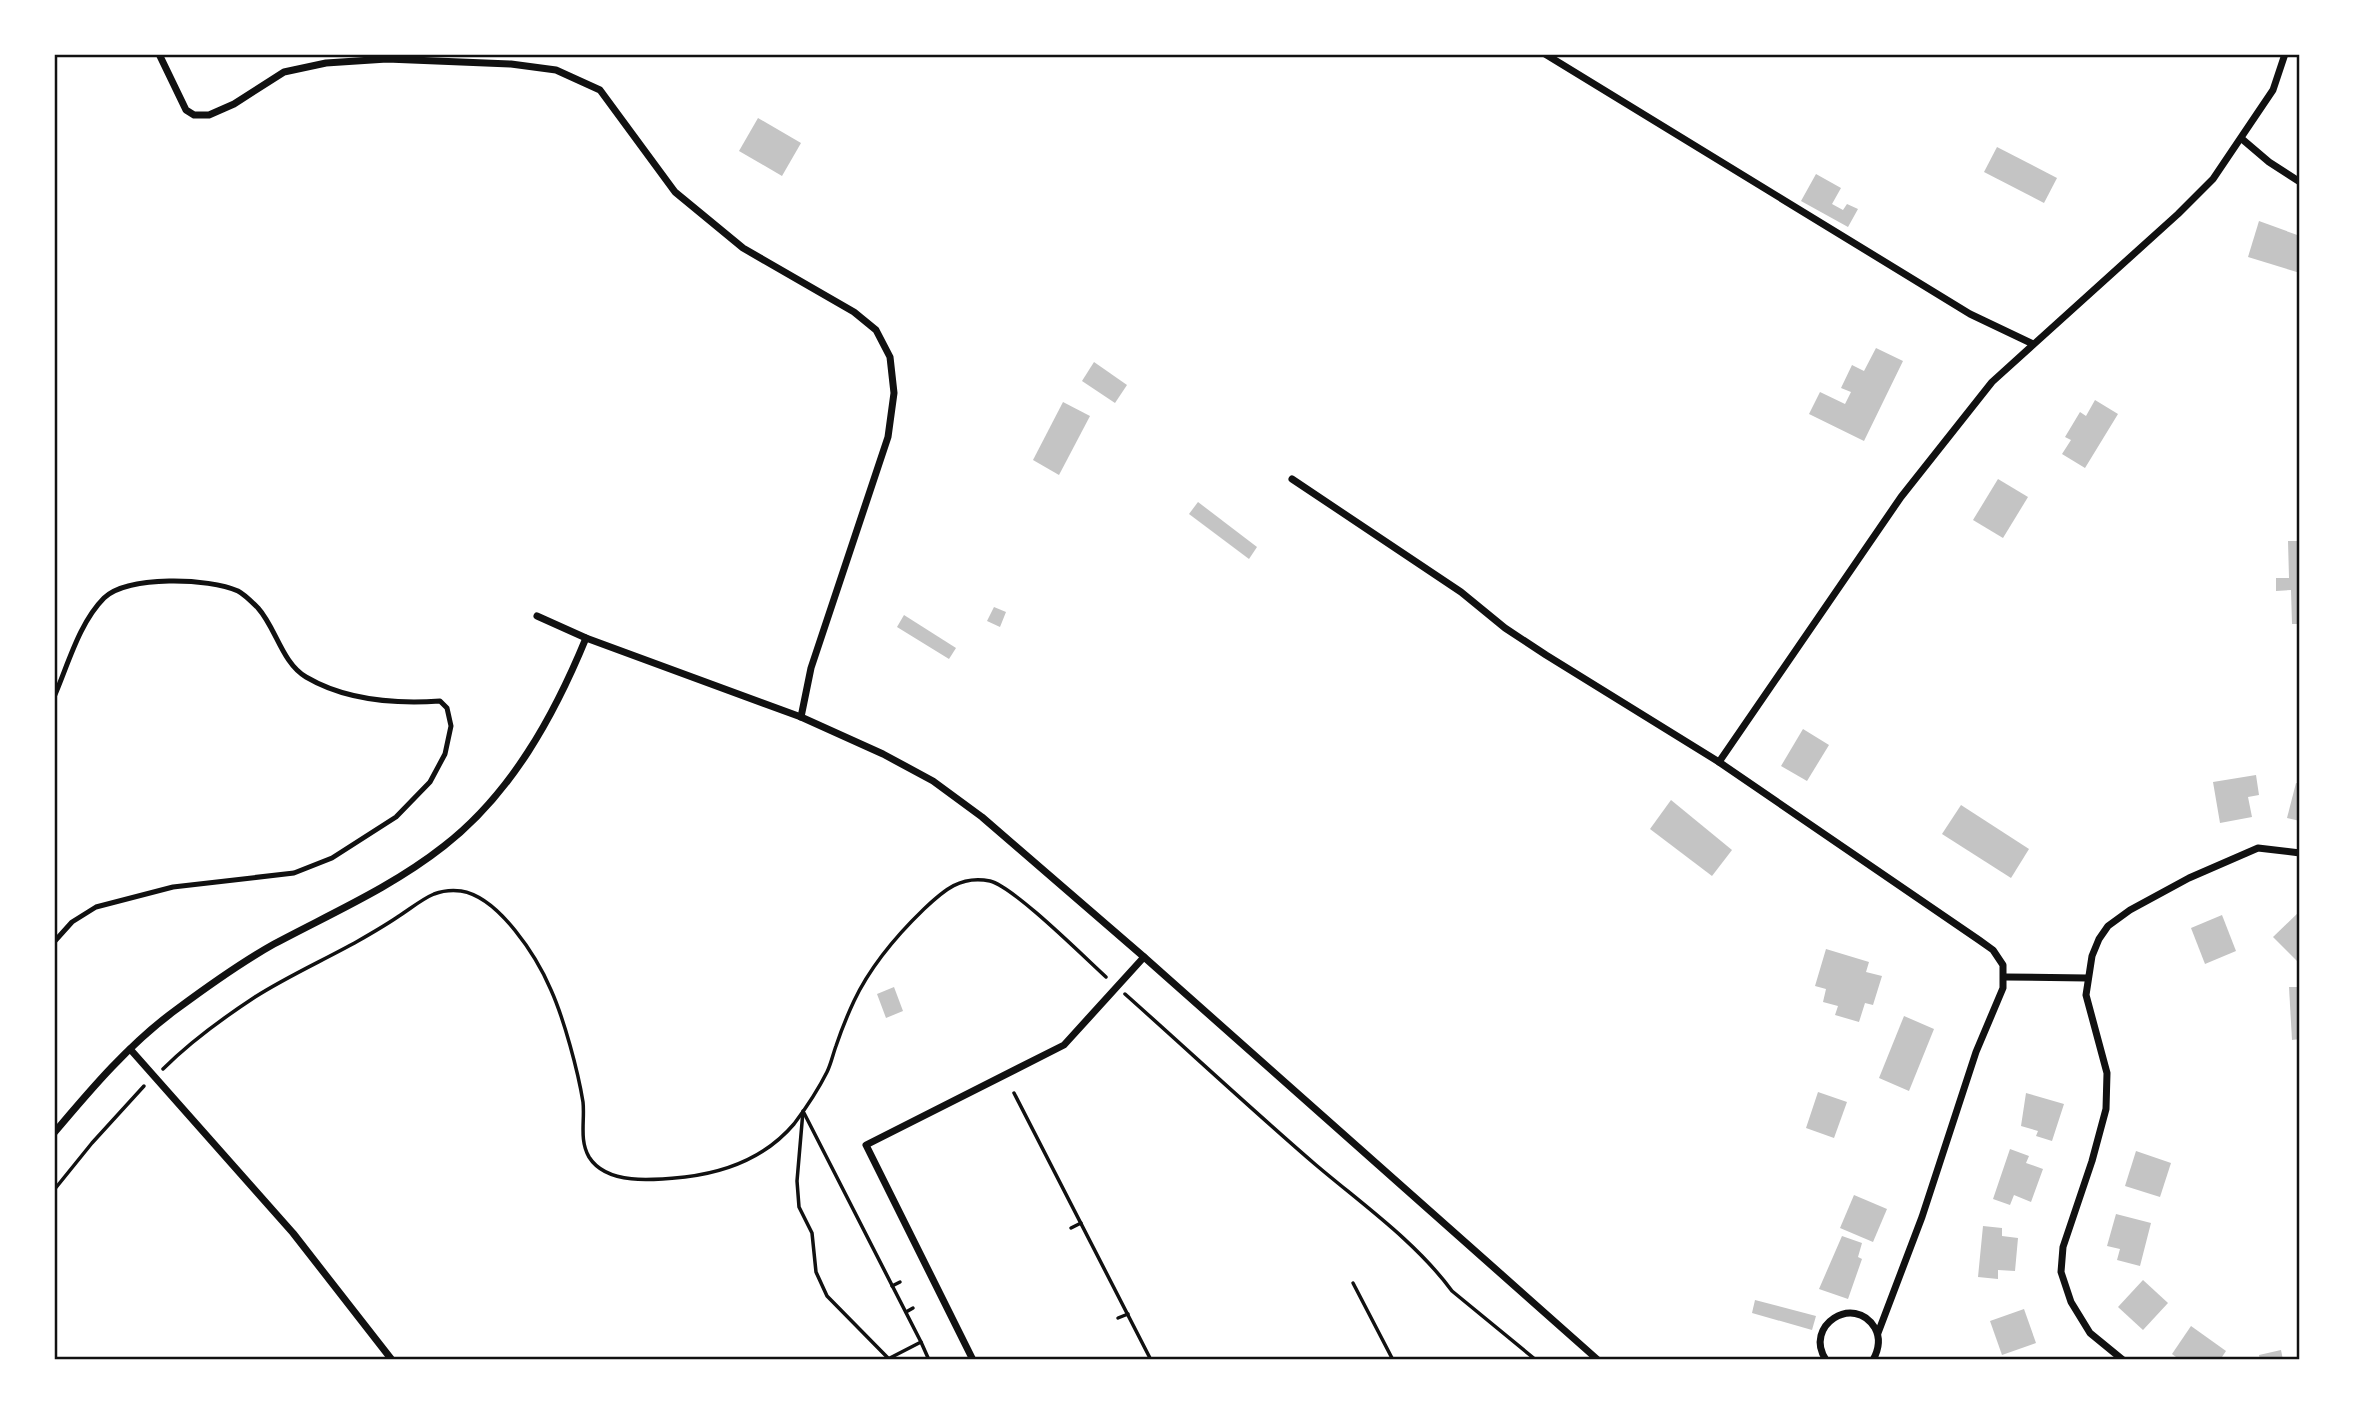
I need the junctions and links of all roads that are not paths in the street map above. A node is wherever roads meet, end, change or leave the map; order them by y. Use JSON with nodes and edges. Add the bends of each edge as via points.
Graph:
{"nodes":[{"id":1,"x":159,"y":54,"type":"edge"},
{"id":2,"x":1545,"y":54,"type":"edge"},
{"id":3,"x":2285,"y":54,"type":"edge"},
{"id":4,"x":2242,"y":139,"type":"junction"},
{"id":5,"x":2300,"y":182,"type":"edge"},
{"id":6,"x":2033,"y":344,"type":"junction"},
{"id":7,"x":1292,"y":479,"type":"dead end"},
{"id":8,"x":537,"y":616,"type":"dead end"},
{"id":9,"x":586,"y":638,"type":"junction"},
{"id":10,"x":54,"y":697,"type":"edge"},
{"id":11,"x":801,"y":717,"type":"junction"},
{"id":12,"x":1719,"y":762,"type":"junction"},
{"id":13,"x":2300,"y":853,"type":"edge"},
{"id":14,"x":54,"y":942,"type":"edge"},
{"id":15,"x":1144,"y":957,"type":"junction"},
{"id":16,"x":2005,"y":977,"type":"junction"},
{"id":17,"x":2087,"y":978,"type":"junction"},
{"id":18,"x":130,"y":1049,"type":"junction"},
{"id":19,"x":54,"y":1133,"type":"edge"},
{"id":20,"x":1878,"y":1333,"type":"junction"},
{"id":21,"x":392,"y":1360,"type":"edge"},
{"id":22,"x":973,"y":1360,"type":"edge"},
{"id":23,"x":1598,"y":1360,"type":"edge"},
{"id":24,"x":1826,"y":1360,"type":"edge"},
{"id":25,"x":1873,"y":1360,"type":"edge"},
{"id":26,"x":2123,"y":1360,"type":"edge"}],
"edges":[{"from":1,"to":11,"type":"street","via":[[186,110],[194,116],[234,104],[284,72],[326,63],[387,59],[556,70],[600,90],[675,192],[743,248],[854,312],[876,330],[890,357],[894,393],[888,437],[811,668]]},
{"from":2,"to":6,"type":"street","via":[[1970,314]]},
{"from":3,"to":4,"type":"street","via":[[2273,90]]},
{"from":4,"to":5,"type":"street"},
{"from":4,"to":6,"type":"street","via":[[2213,179],[2178,214]]},
{"from":6,"to":12,"type":"street","via":[[1985,390],[1901,497]]},
{"from":7,"to":12,"type":"street","via":[[1439,576],[1505,628]]},
{"from":8,"to":9,"type":"street"},
{"from":9,"to":11,"type":"street"},
{"from":9,"to":18,"type":"street","via":[[569,681],[529,751],[494,799],[445,845],[394,881],[220,978]]},
{"from":10,"to":14,"type":"lane","via":[[85,625],[106,596],[140,583],[171,581],[239,592],[259,609],[293,667],[305,677],[365,697],[440,701],[447,708],[451,726],[445,754],[430,782],[396,817],[332,858],[294,873],[173,887],[96,907],[72,922]]},
{"from":11,"to":15,"type":"street","via":[[933,781],[982,817]]},
{"from":12,"to":16,"type":"street","via":[[1993,950]]},
{"from":13,"to":17,"type":"street","via":[[2258,848],[2130,910],[2099,939]]},
{"from":15,"to":22,"type":"street","via":[[1064,1045],[866,1145]]},
{"from":15,"to":23,"type":"street"},
{"from":16,"to":17,"type":"street"},
{"from":16,"to":20,"type":"street"},
{"from":17,"to":26,"type":"street","via":[[2089,1014],[2107,1073],[2106,1109],[2063,1247],[2061,1272],[2071,1302],[2090,1333]]},
{"from":18,"to":19,"type":"street"},
{"from":18,"to":21,"type":"street","via":[[293,1233]]},
{"from":20,"to":24,"type":"street","via":[[1865,1317],[1840,1314],[1821,1332]]},
{"from":20,"to":25,"type":"street","via":[[1879,1348]]}]}
